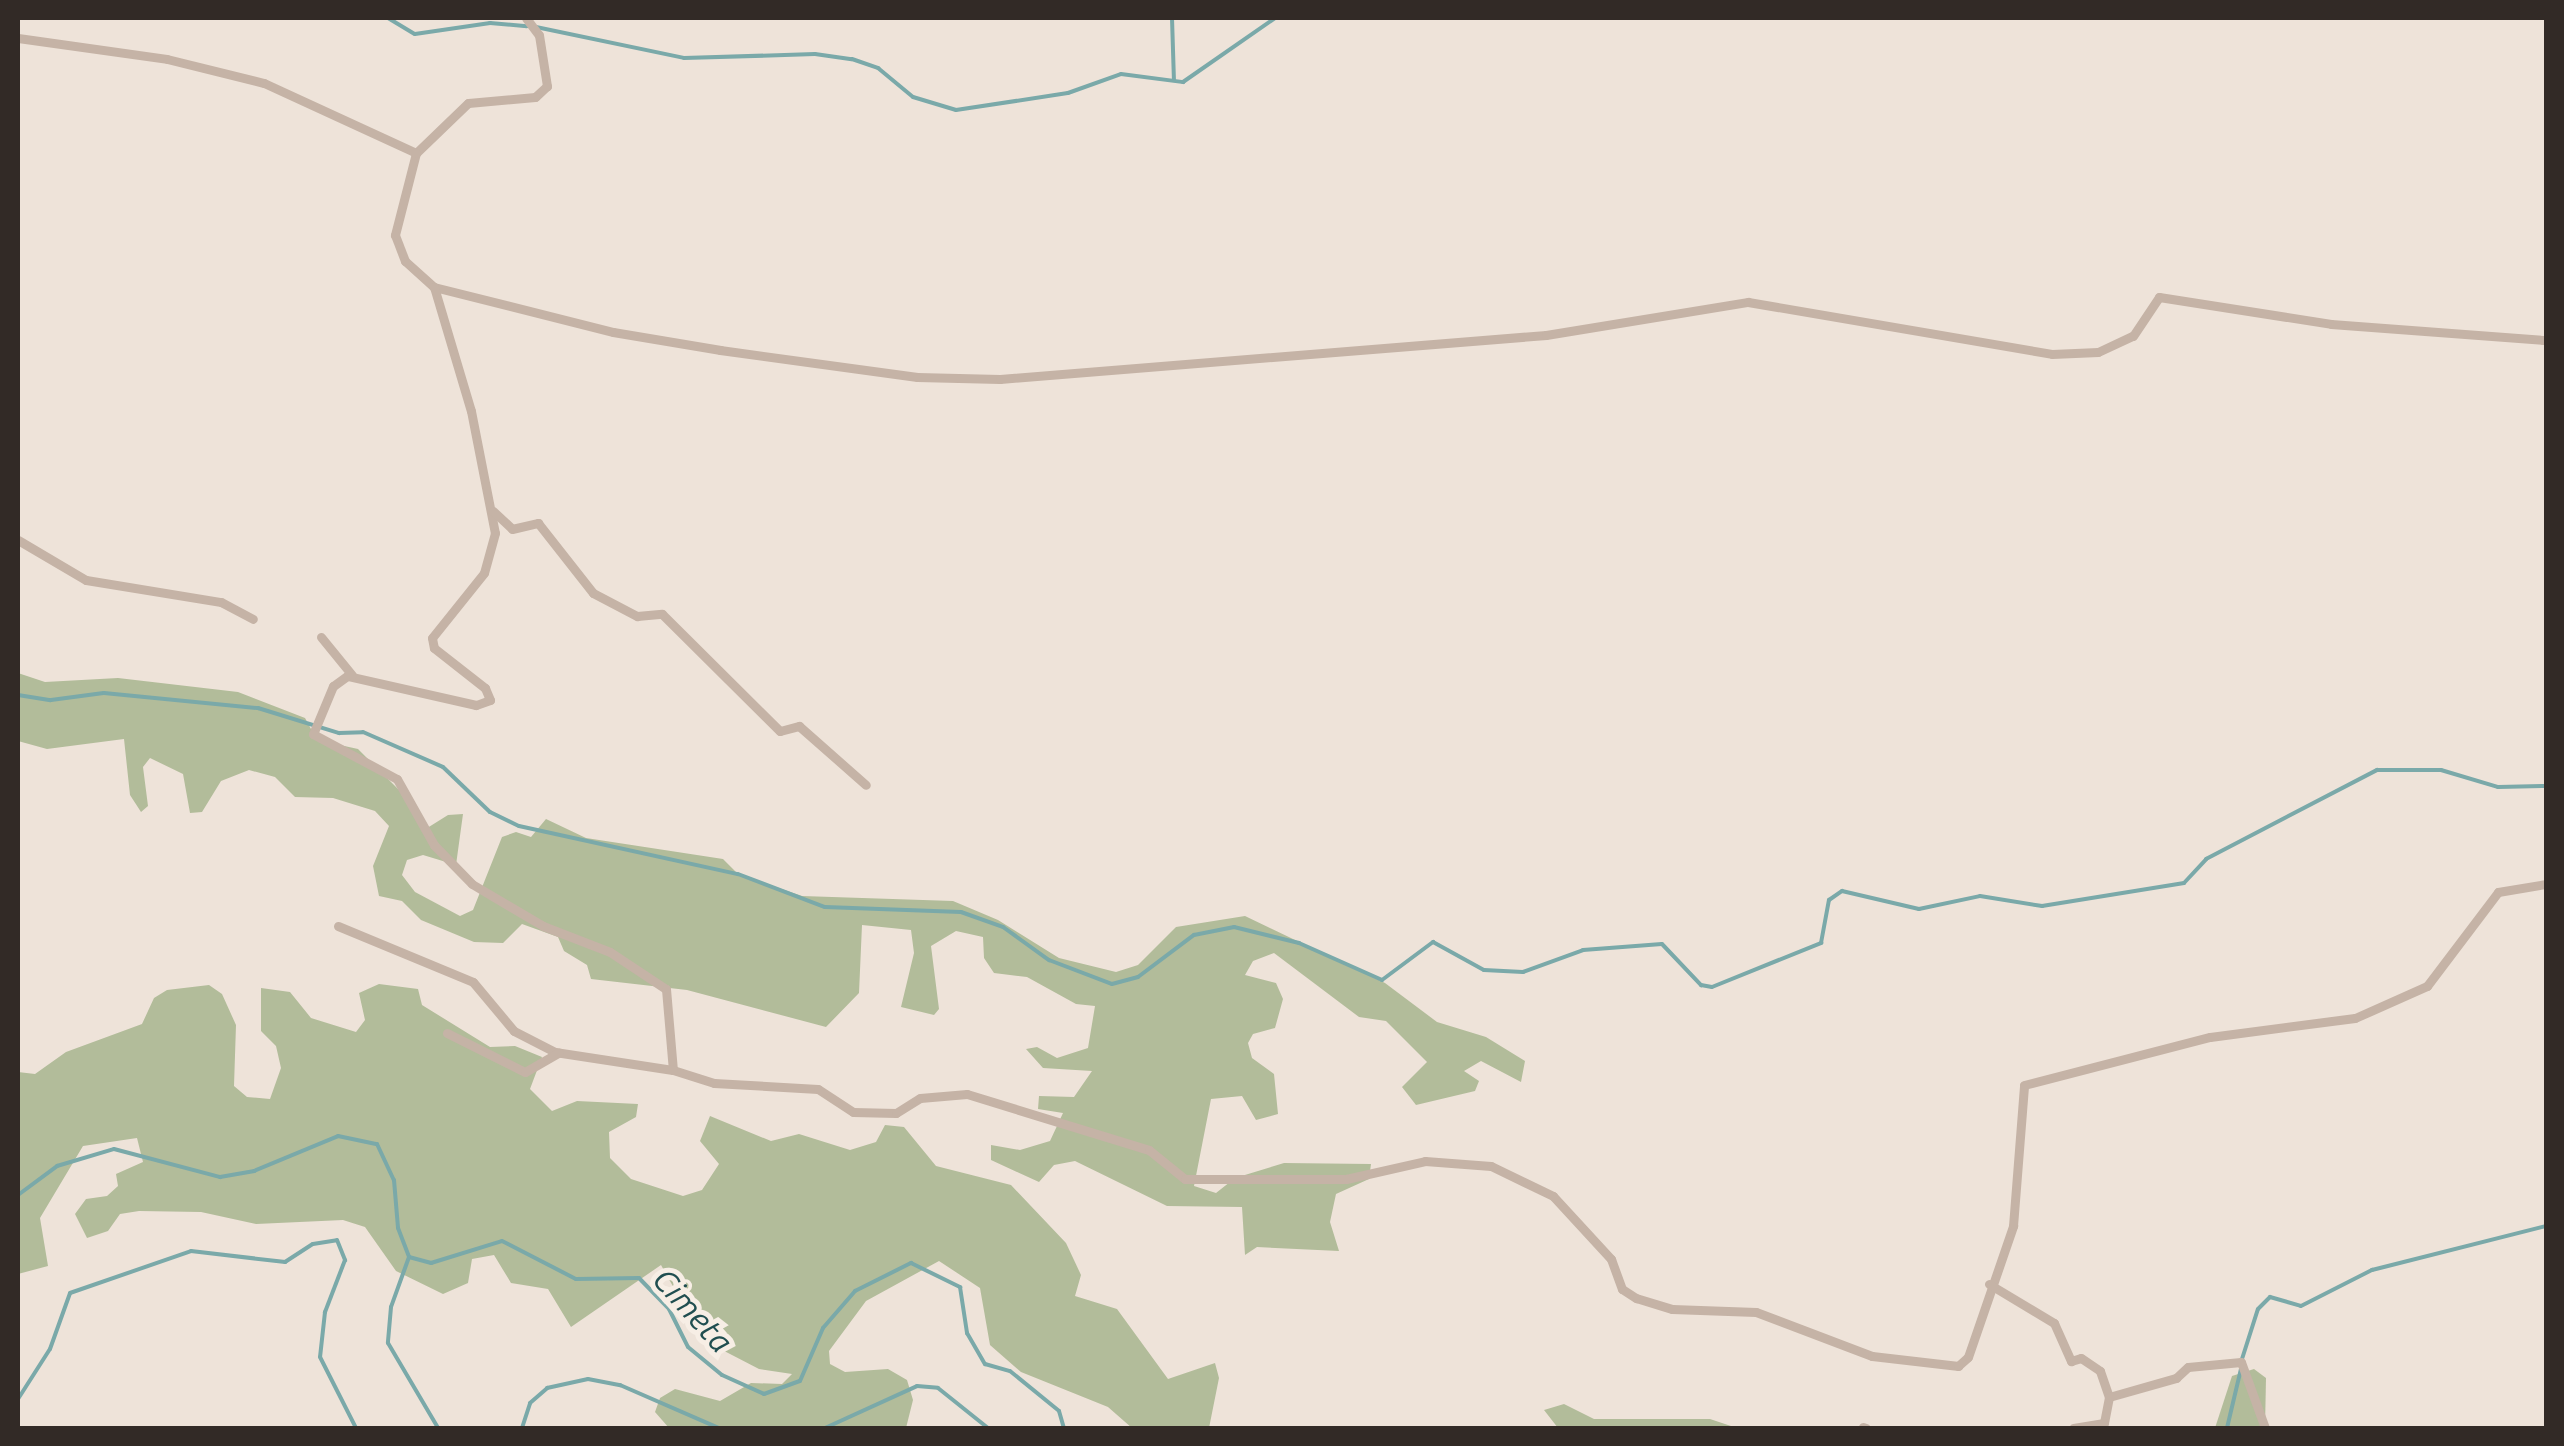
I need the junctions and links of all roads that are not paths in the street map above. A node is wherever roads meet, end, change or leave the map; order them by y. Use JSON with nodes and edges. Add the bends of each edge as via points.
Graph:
{"nodes":[{"id":1,"x":526,"y":18,"type":"edge"},
{"id":2,"x":18,"y":38,"type":"edge"},
{"id":3,"x":416,"y":153,"type":"junction"},
{"id":4,"x":434,"y":287,"type":"junction"},
{"id":5,"x":2546,"y":340,"type":"edge"},
{"id":6,"x":493,"y":511,"type":"junction"},
{"id":7,"x":18,"y":540,"type":"edge"},
{"id":8,"x":253,"y":619,"type":"dead end"},
{"id":9,"x":321,"y":637,"type":"dead end"},
{"id":10,"x":352,"y":675,"type":"junction"},
{"id":11,"x":866,"y":785,"type":"dead end"},
{"id":12,"x":2546,"y":884,"type":"edge"},
{"id":13,"x":338,"y":926,"type":"dead end"},
{"id":14,"x":447,"y":1033,"type":"dead end"},
{"id":15,"x":558,"y":1052,"type":"junction"},
{"id":16,"x":673,"y":1070,"type":"junction"},
{"id":17,"x":1989,"y":1284,"type":"junction"},
{"id":18,"x":2109,"y":1397,"type":"junction"},
{"id":19,"x":2072,"y":1428,"type":"edge"},
{"id":20,"x":2265,"y":1428,"type":"edge"}],
"edges":[{"from":1,"to":3,"type":"street","via":[[548,66],[545,88],[534,97],[468,103]]},
{"from":2,"to":3,"type":"street","via":[[167,58],[264,83]]},
{"from":3,"to":4,"type":"street","via":[[396,235],[405,260]]},
{"from":4,"to":5,"type":"street","via":[[613,332],[948,379],[1546,334],[1748,302],[2052,354],[2098,352],[2133,336],[2160,297],[2331,324]]},
{"from":4,"to":6,"type":"street"},
{"from":6,"to":10,"type":"street","via":[[484,572],[432,638],[445,658],[485,688],[488,702]]},
{"from":6,"to":11,"type":"street","via":[[512,529],[538,523],[594,593],[624,603],[638,616],[662,614],[780,731],[799,726]]},
{"from":7,"to":8,"type":"street","via":[[86,580],[221,602]]},
{"from":9,"to":10,"type":"street"},
{"from":10,"to":16,"type":"street","via":[[333,686],[313,727],[315,739],[397,778],[434,845],[472,884],[543,926],[610,952],[666,989]]},
{"from":12,"to":17,"type":"street","via":[[2498,892],[2427,986],[2355,1018],[2210,1037],[2024,1085],[2013,1226]]},
{"from":13,"to":15,"type":"street","via":[[473,982],[514,1031]]},
{"from":14,"to":15,"type":"street","via":[[525,1072]]},
{"from":15,"to":16,"type":"street"},
{"from":16,"to":17,"type":"street","via":[[732,1086],[818,1089],[854,1112],[896,1113],[920,1098],[967,1094],[1149,1150],[1185,1179],[1346,1179],[1425,1162],[1491,1166],[1553,1196],[1611,1259],[1622,1289],[1636,1298],[1672,1309],[1774,1316],[1872,1356],[1963,1364]]},
{"from":17,"to":18,"type":"street","via":[[2054,1323],[2071,1361],[2083,1358],[2100,1371]]},
{"from":18,"to":19,"type":"street","via":[[2104,1423]]},
{"from":18,"to":20,"type":"street","via":[[2176,1378],[2188,1367],[2242,1362]]}]}
